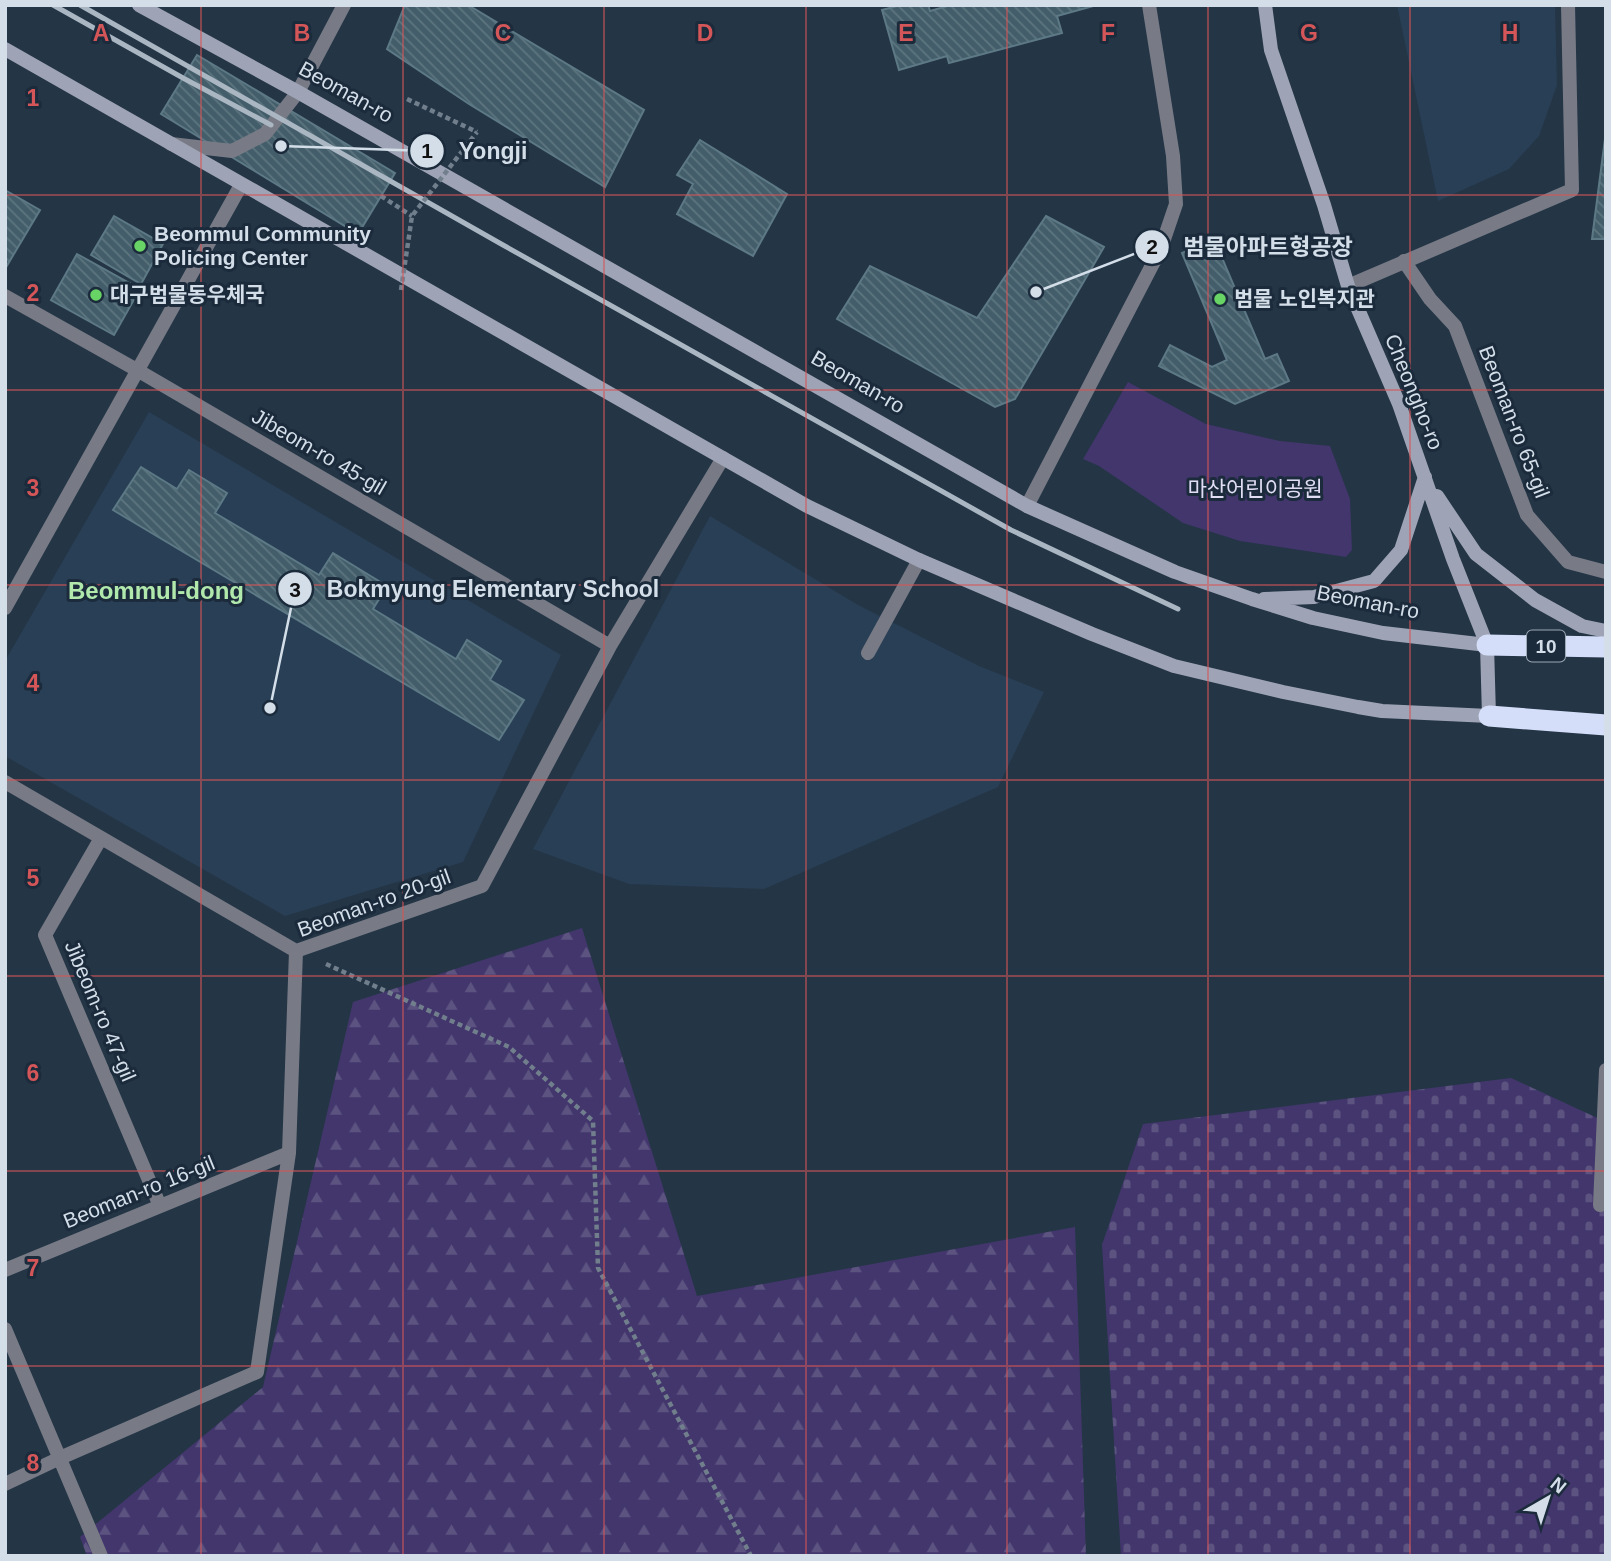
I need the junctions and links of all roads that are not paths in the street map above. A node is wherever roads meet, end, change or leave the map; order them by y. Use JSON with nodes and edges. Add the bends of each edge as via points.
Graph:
{"nodes":[{"id":1,"x":139,"y":5,"type":"edge"},
{"id":2,"x":344,"y":5,"type":"edge"},
{"id":3,"x":1149,"y":5,"type":"edge"},
{"id":4,"x":1265,"y":5,"type":"edge"},
{"id":5,"x":1568,"y":5,"type":"edge"},
{"id":6,"x":5,"y":49,"type":"edge"},
{"id":7,"x":298,"y":92,"type":"junction"},
{"id":8,"x":170,"y":144,"type":"junction"},
{"id":9,"x":241,"y":185,"type":"junction"},
{"id":10,"x":1404,"y":261,"type":"junction"},
{"id":11,"x":1348,"y":286,"type":"junction"},
{"id":12,"x":5,"y":296,"type":"edge"},
{"id":13,"x":138,"y":370,"type":"junction"},
{"id":14,"x":723,"y":458,"type":"junction"},
{"id":15,"x":1425,"y":477,"type":"junction"},
{"id":16,"x":1027,"y":506,"type":"junction"},
{"id":17,"x":919,"y":560,"type":"junction"},
{"id":18,"x":1606,"y":572,"type":"edge"},
{"id":19,"x":1252,"y":599,"type":"junction"},
{"id":20,"x":5,"y":608,"type":"edge"},
{"id":21,"x":1606,"y":631,"type":"edge"},
{"id":22,"x":1487,"y":645,"type":"junction"},
{"id":23,"x":610,"y":646,"type":"junction"},
{"id":24,"x":1606,"y":647,"type":"edge"},
{"id":25,"x":868,"y":653,"type":"dead end"},
{"id":26,"x":1489,"y":716,"type":"junction"},
{"id":27,"x":1606,"y":725,"type":"edge"},
{"id":28,"x":5,"y":782,"type":"edge"},
{"id":29,"x":101,"y":838,"type":"junction"},
{"id":30,"x":296,"y":951,"type":"junction"},
{"id":31,"x":1606,"y":1070,"type":"edge"},
{"id":32,"x":289,"y":1153,"type":"junction"},
{"id":33,"x":1600,"y":1205,"type":"dead end"},
{"id":34,"x":160,"y":1206,"type":"junction"},
{"id":35,"x":5,"y":1270,"type":"edge"},
{"id":36,"x":5,"y":1329,"type":"edge"},
{"id":37,"x":60,"y":1458,"type":"junction"},
{"id":38,"x":5,"y":1484,"type":"edge"},
{"id":39,"x":101,"y":1556,"type":"edge"}],
"edges":[{"from":1,"to":7,"type":"main road","name":"Beoman-ro","number":"10"},
{"from":2,"to":7,"type":"street"},
{"from":3,"to":16,"type":"street","via":[[1176,204],[1161,248]]},
{"from":4,"to":11,"type":"main road","name":"Cheongho-ro","via":[[1272,50]]},
{"from":5,"to":10,"type":"street","via":[[1572,190]]},
{"from":6,"to":8,"type":"main road"},
{"from":7,"to":8,"type":"street","via":[[265,134],[232,151]]},
{"from":7,"to":16,"type":"main road","name":"Beoman-ro","number":"10"},
{"from":8,"to":9,"type":"main road"},
{"from":9,"to":13,"type":"street"},
{"from":9,"to":14,"type":"main road"},
{"from":10,"to":11,"type":"street"},
{"from":10,"to":18,"type":"street","name":"Beoman-ro 65-gil","via":[[1455,326],[1527,515],[1568,562]]},
{"from":11,"to":15,"type":"main road","name":"Cheongho-ro"},
{"from":12,"to":13,"type":"street","name":"Jibeom-ro 45-gil"},
{"from":13,"to":20,"type":"street"},
{"from":13,"to":23,"type":"street","name":"Jibeom-ro 45-gil"},
{"from":14,"to":17,"type":"main road","via":[[807,506]]},
{"from":14,"to":23,"type":"street","name":"Beoman-ro 20-gil"},
{"from":15,"to":19,"type":"main road","via":[[1401,550],[1374,581],[1314,597]]},
{"from":15,"to":21,"type":"main road","via":[[1476,554],[1535,600],[1582,626]]},
{"from":15,"to":22,"type":"main road","name":"Cheongho-ro"},
{"from":16,"to":19,"type":"main road","name":"Beoman-ro","number":"10","via":[[1175,572]]},
{"from":17,"to":25,"type":"street"},
{"from":17,"to":26,"type":"main road","via":[[1174,666],[1382,711]]},
{"from":19,"to":22,"type":"main road","name":"Beoman-ro","number":"10","via":[[1382,633]]},
{"from":22,"to":24,"type":"highway","name":"Beoman-ro","number":"10"},
{"from":22,"to":26,"type":"main road","name":"Cheongho-ro"},
{"from":23,"to":30,"type":"street","name":"Beoman-ro 20-gil","via":[[482,887]]},
{"from":26,"to":27,"type":"highway"},
{"from":28,"to":29,"type":"street"},
{"from":29,"to":30,"type":"street"},
{"from":29,"to":34,"type":"street","name":"Jibeom-ro 47-gil","via":[[45,935]]},
{"from":30,"to":32,"type":"street","name":"Beoman-ro 20-gil"},
{"from":31,"to":33,"type":"street"},
{"from":32,"to":34,"type":"street","name":"Beoman-ro 16-gil"},
{"from":32,"to":37,"type":"street","name":"Beoman-ro 20-gil","via":[[257,1372]]},
{"from":34,"to":35,"type":"street","name":"Beoman-ro 16-gil"},
{"from":36,"to":37,"type":"street"},
{"from":37,"to":38,"type":"street"},
{"from":37,"to":39,"type":"street"}]}
